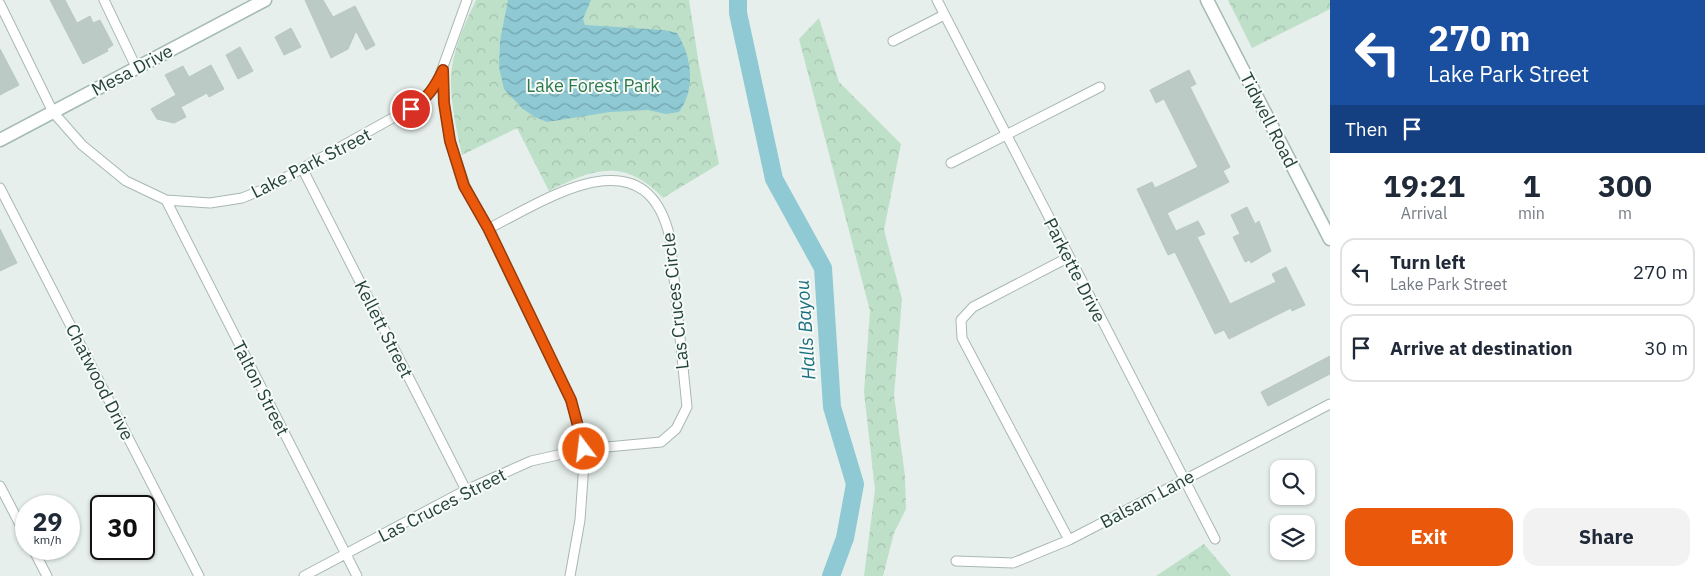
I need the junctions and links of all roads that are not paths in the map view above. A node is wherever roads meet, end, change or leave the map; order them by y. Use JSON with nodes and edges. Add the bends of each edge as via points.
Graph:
{"nodes":[{"id":1,"x":104,"y":0,"type":"edge"},
{"id":2,"x":265,"y":0,"type":"edge"},
{"id":3,"x":467,"y":0,"type":"edge"},
{"id":4,"x":937,"y":0,"type":"edge"},
{"id":5,"x":1207,"y":0,"type":"edge"},
{"id":6,"x":0,"y":4,"type":"edge"},
{"id":7,"x":944,"y":16,"type":"junction"},
{"id":8,"x":894,"y":41,"type":"dead end"},
{"id":9,"x":136,"y":68,"type":"junction"},
{"id":10,"x":443,"y":70,"type":"junction"},
{"id":11,"x":1100,"y":87,"type":"dead end"},
{"id":12,"x":53,"y":112,"type":"junction"},
{"id":13,"x":1006,"y":135,"type":"junction"},
{"id":14,"x":0,"y":140,"type":"edge"},
{"id":15,"x":950,"y":163,"type":"dead end"},
{"id":16,"x":302,"y":168,"type":"junction"},
{"id":17,"x":0,"y":188,"type":"edge"},
{"id":18,"x":166,"y":200,"type":"junction"},
{"id":19,"x":488,"y":228,"type":"junction"},
{"id":20,"x":1330,"y":239,"type":"edge"},
{"id":21,"x":1068,"y":257,"type":"junction"},
{"id":22,"x":1330,"y":404,"type":"edge"},
{"id":23,"x":584,"y":449,"type":"junction"},
{"id":24,"x":1184,"y":479,"type":"junction"},
{"id":25,"x":0,"y":486,"type":"edge"},
{"id":26,"x":466,"y":490,"type":"junction"},
{"id":27,"x":15,"y":515,"type":"edge"},
{"id":28,"x":1215,"y":539,"type":"dead end"},
{"id":29,"x":1069,"y":540,"type":"junction"},
{"id":30,"x":346,"y":555,"type":"junction"},
{"id":31,"x":39,"y":560,"type":"edge"},
{"id":32,"x":956,"y":561,"type":"dead end"},
{"id":33,"x":47,"y":576,"type":"edge"},
{"id":34,"x":199,"y":576,"type":"edge"},
{"id":35,"x":304,"y":576,"type":"edge"},
{"id":36,"x":357,"y":576,"type":"edge"},
{"id":37,"x":570,"y":576,"type":"edge"}],
"edges":[{"from":1,"to":9,"type":"street"},
{"from":2,"to":9,"type":"main road","name":"Mesa Drive"},
{"from":3,"to":10,"type":"street","name":"Lake Park Street"},
{"from":4,"to":7,"type":"street","name":"Parkette Drive"},
{"from":5,"to":20,"type":"main road","name":"Tidwell Road"},
{"from":6,"to":12,"type":"street"},
{"from":7,"to":8,"type":"street"},
{"from":7,"to":13,"type":"street","name":"Parkette Drive"},
{"from":9,"to":12,"type":"main road","name":"Mesa Drive"},
{"from":10,"to":16,"type":"street","name":"Lake Park Street","via":[[436,86],[423,101]]},
{"from":10,"to":19,"type":"street","via":[[450,141],[464,186]]},
{"from":11,"to":13,"type":"street"},
{"from":12,"to":14,"type":"main road","name":"Mesa Drive"},
{"from":12,"to":18,"type":"street","name":"Lake Park Street","via":[[82,145],[126,181]]},
{"from":13,"to":15,"type":"street"},
{"from":13,"to":21,"type":"street","name":"Parkette Drive"},
{"from":16,"to":18,"type":"street","name":"Lake Park Street","via":[[242,198],[210,203]]},
{"from":16,"to":26,"type":"street","name":"Kellett Street"},
{"from":17,"to":34,"type":"street","name":"Chatwood Drive"},
{"from":18,"to":30,"type":"street","name":"Talton Street"},
{"from":19,"to":23,"type":"street","via":[[571,400]]},
{"from":19,"to":23,"type":"street","name":"Las Cruces Circle","via":[[570,187],[600,180],[632,183],[653,197],[666,221],[687,407],[676,429],[660,442]]},
{"from":21,"to":24,"type":"street","name":"Parkette Drive"},
{"from":21,"to":29,"type":"street","via":[[973,307],[962,320],[962,338]]},
{"from":22,"to":24,"type":"street","name":"Balsam Lane"},
{"from":23,"to":26,"type":"street","name":"Las Cruces Street","via":[[531,461]]},
{"from":23,"to":37,"type":"street","via":[[580,520]]},
{"from":24,"to":28,"type":"street","name":"Parkette Drive"},
{"from":24,"to":29,"type":"street","name":"Balsam Lane"},
{"from":25,"to":27,"type":"street"},
{"from":26,"to":30,"type":"street","name":"Las Cruces Street"},
{"from":29,"to":32,"type":"street","name":"Balsam Lane","via":[[1013,563]]},
{"from":30,"to":35,"type":"street","name":"Las Cruces Street"},
{"from":30,"to":36,"type":"street","name":"Talton Street"},
{"from":31,"to":33,"type":"street"}]}
